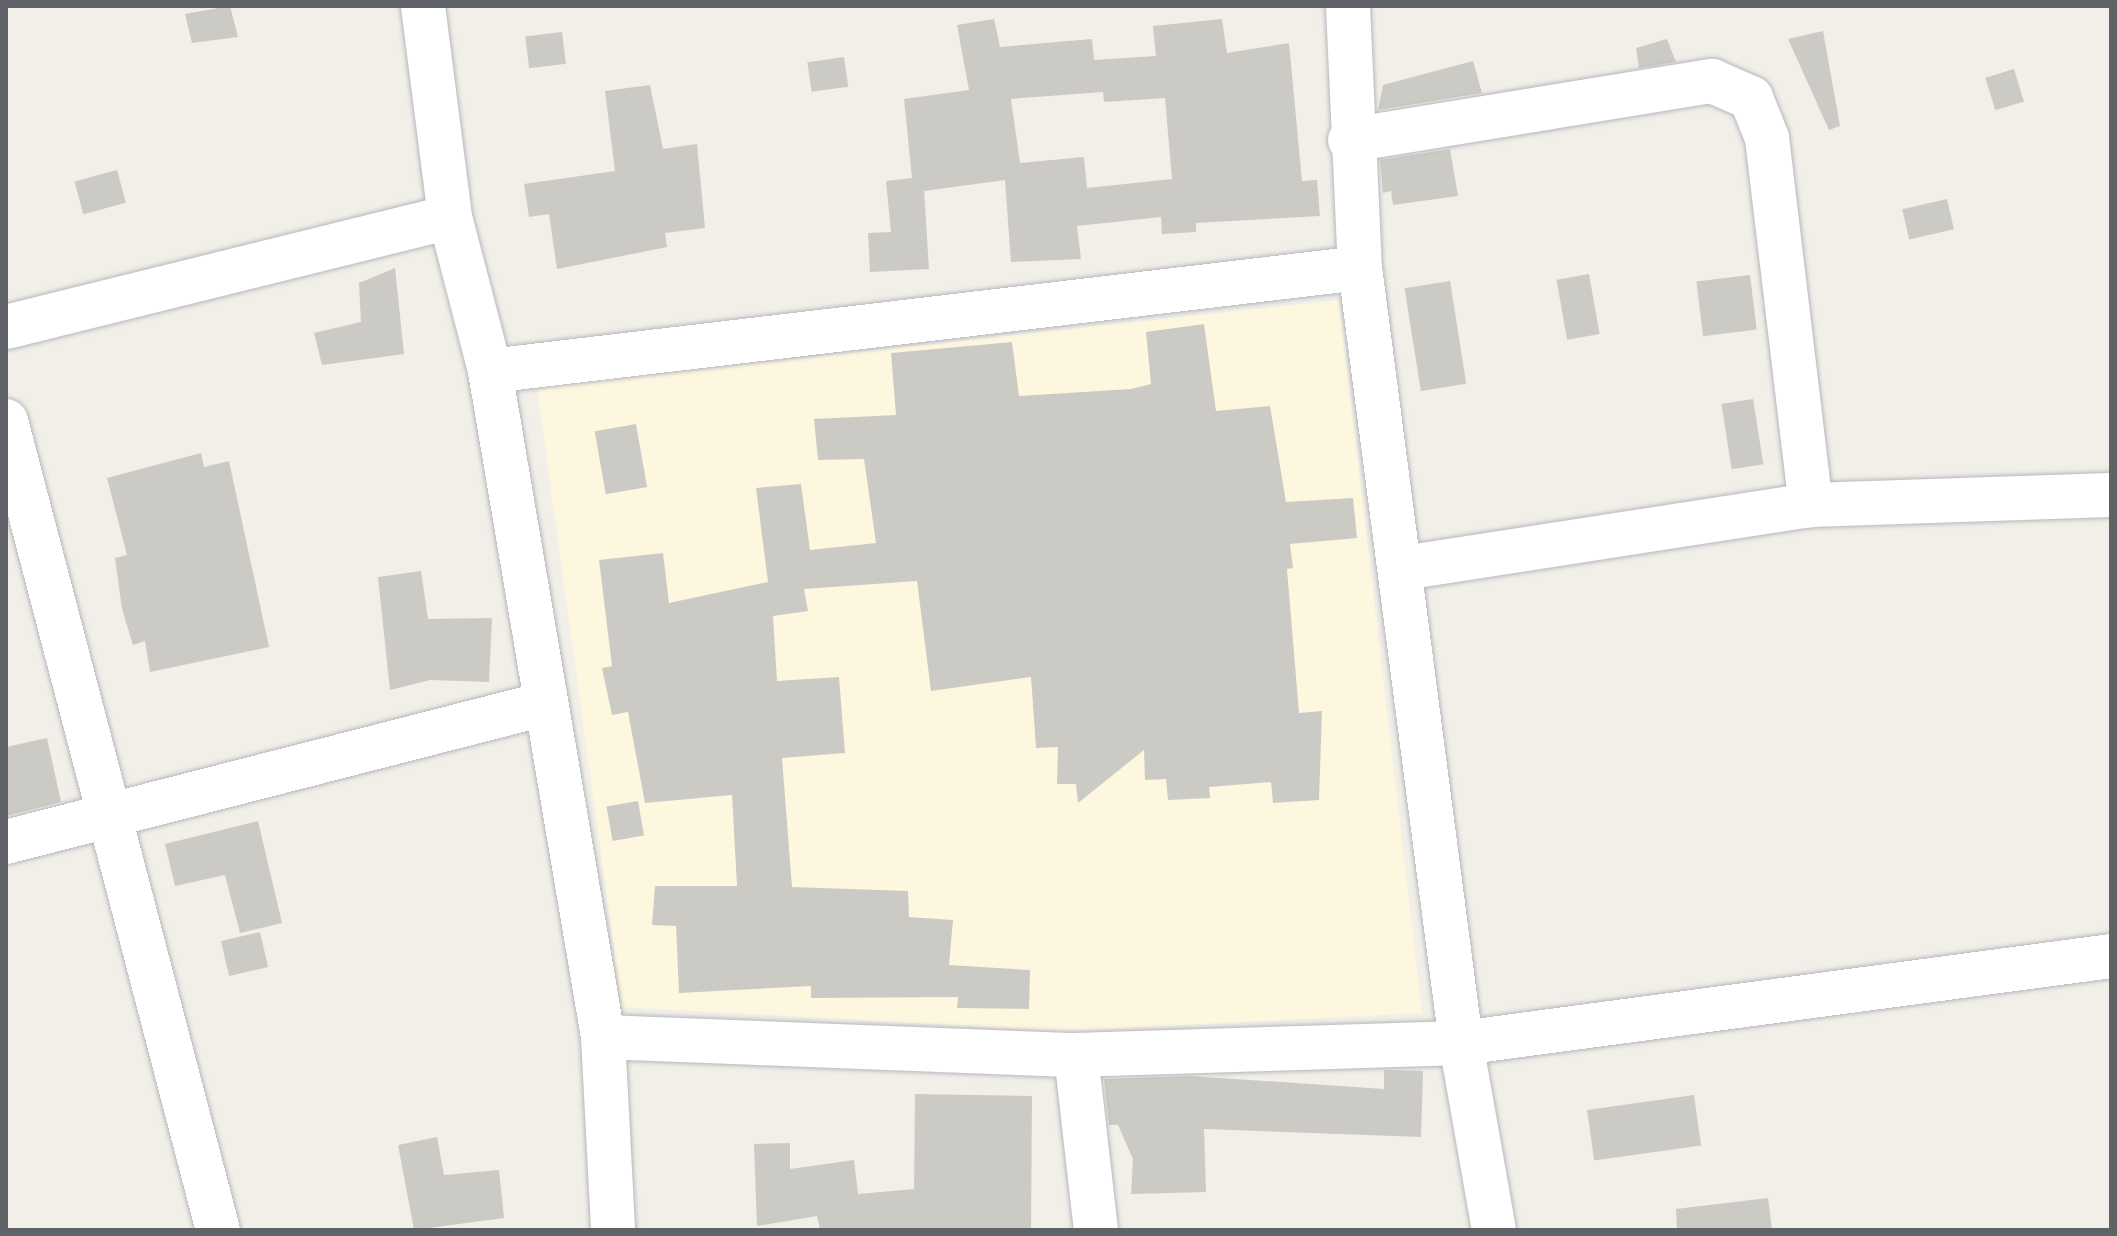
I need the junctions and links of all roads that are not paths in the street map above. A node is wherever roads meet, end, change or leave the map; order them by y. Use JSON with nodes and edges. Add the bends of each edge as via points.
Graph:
{"nodes":[{"id":1,"x":423,"y":6,"type":"edge"},
{"id":2,"x":1348,"y":6,"type":"edge"},
{"id":3,"x":1350,"y":140,"type":"junction"},
{"id":4,"x":450,"y":217,"type":"junction"},
{"id":5,"x":1360,"y":268,"type":"junction"},
{"id":6,"x":6,"y":327,"type":"edge"},
{"id":7,"x":490,"y":371,"type":"junction"},
{"id":8,"x":6,"y":421,"type":"edge"},
{"id":9,"x":2111,"y":495,"type":"edge"},
{"id":10,"x":1811,"y":505,"type":"junction"},
{"id":11,"x":1404,"y":568,"type":"junction"},
{"id":12,"x":544,"y":704,"type":"junction"},
{"id":13,"x":105,"y":820,"type":"junction"},
{"id":14,"x":6,"y":842,"type":"edge"},
{"id":15,"x":2111,"y":956,"type":"edge"},
{"id":16,"x":603,"y":1037,"type":"junction"},
{"id":17,"x":1461,"y":1043,"type":"junction"},
{"id":18,"x":1076,"y":1055,"type":"junction"},
{"id":19,"x":218,"y":1230,"type":"edge"},
{"id":20,"x":613,"y":1230,"type":"edge"},
{"id":21,"x":1096,"y":1230,"type":"edge"},
{"id":22,"x":1494,"y":1230,"type":"edge"}],
"edges":[{"from":1,"to":4,"type":"street"},
{"from":2,"to":3,"type":"street"},
{"from":3,"to":5,"type":"street"},
{"from":3,"to":10,"type":"street","via":[[1712,81],[1751,98],[1767,138]]},
{"from":4,"to":6,"type":"street"},
{"from":4,"to":7,"type":"street"},
{"from":5,"to":7,"type":"street"},
{"from":5,"to":11,"type":"street"},
{"from":7,"to":12,"type":"street"},
{"from":8,"to":13,"type":"street"},
{"from":9,"to":10,"type":"street"},
{"from":10,"to":11,"type":"street"},
{"from":11,"to":17,"type":"street"},
{"from":12,"to":13,"type":"street"},
{"from":12,"to":16,"type":"street"},
{"from":13,"to":14,"type":"street"},
{"from":13,"to":19,"type":"street"},
{"from":15,"to":17,"type":"street"},
{"from":16,"to":18,"type":"street"},
{"from":16,"to":20,"type":"street"},
{"from":17,"to":18,"type":"street"},
{"from":17,"to":22,"type":"street"},
{"from":18,"to":21,"type":"street"}]}
